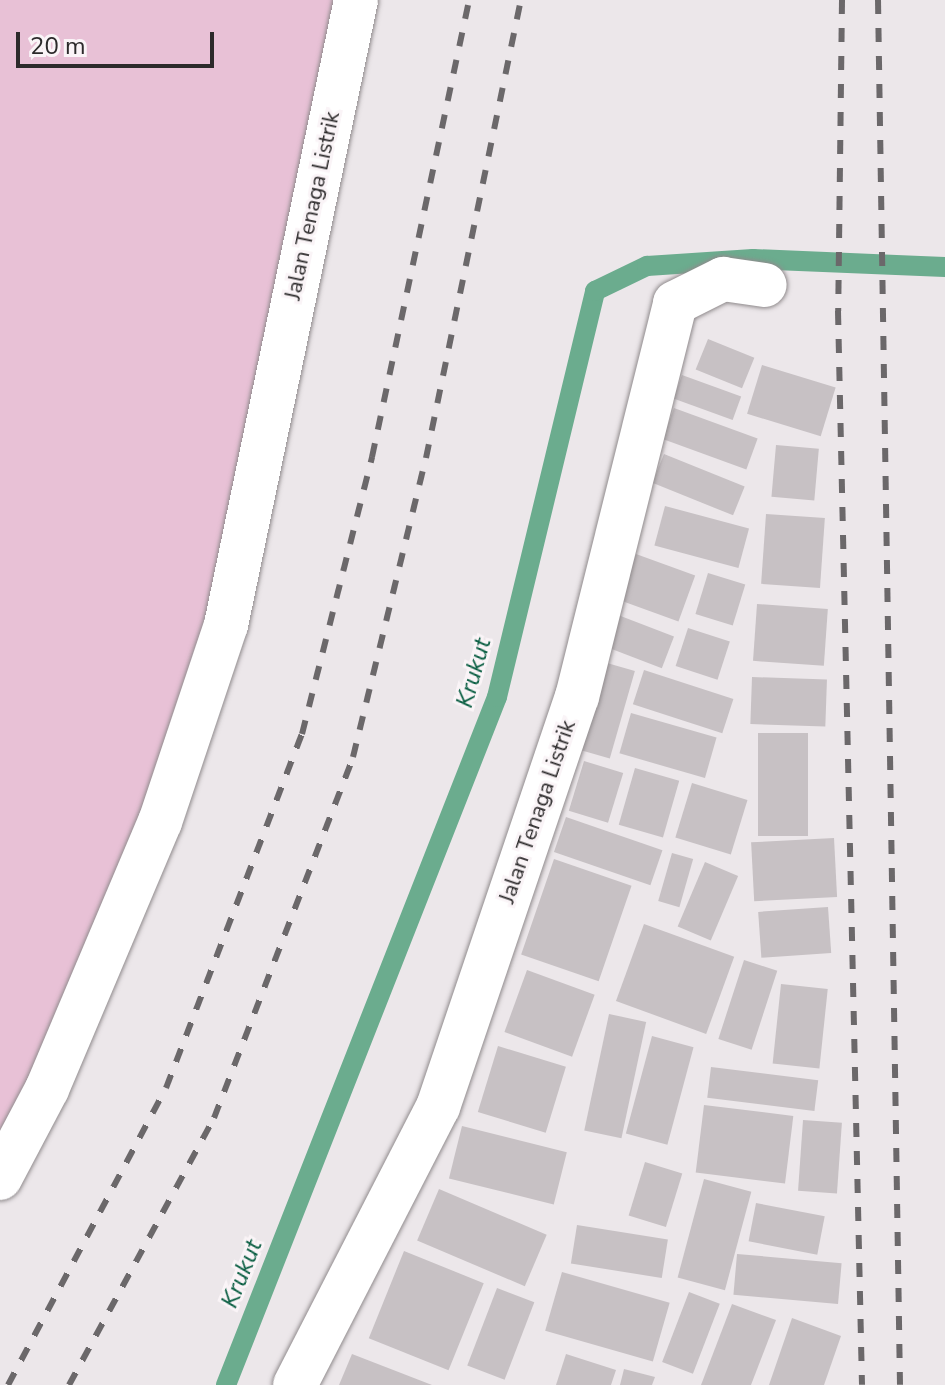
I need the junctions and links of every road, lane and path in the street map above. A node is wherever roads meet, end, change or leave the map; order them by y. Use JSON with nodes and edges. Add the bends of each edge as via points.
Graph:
{"nodes":[{"id":1,"x":356,"y":0,"type":"edge"},
{"id":2,"x":765,"y":285,"type":"dead end"},
{"id":3,"x":0,"y":1178,"type":"edge"},
{"id":4,"x":295,"y":1385,"type":"edge"}],
"edges":[{"from":1,"to":3,"type":"street","name":"Jalan Tenaga Listrik","via":[[226,625],[160,822],[47,1089]]},
{"from":2,"to":4,"type":"street","name":"Jalan Tenaga Listrik","via":[[723,279],[675,303],[577,697],[438,1107]]}]}
